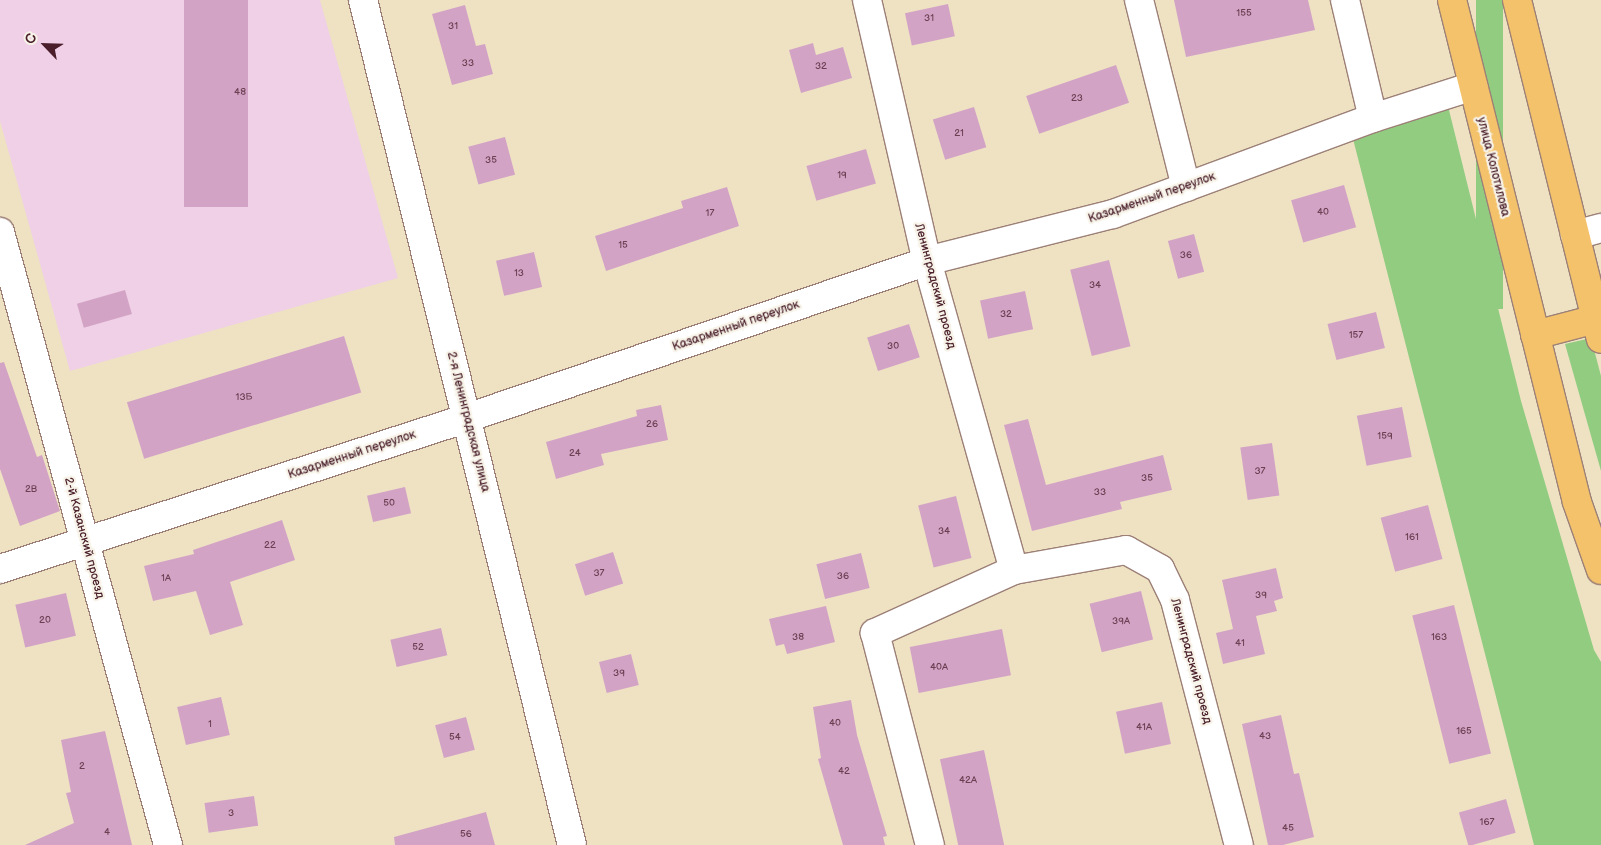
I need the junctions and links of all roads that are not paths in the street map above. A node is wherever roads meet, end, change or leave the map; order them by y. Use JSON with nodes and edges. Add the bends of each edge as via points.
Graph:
{"nodes":[{"id":1,"x":363,"y":0,"type":"edge"},
{"id":2,"x":867,"y":0,"type":"edge"},
{"id":3,"x":1139,"y":0,"type":"edge"},
{"id":4,"x":1345,"y":0,"type":"edge"},
{"id":5,"x":1452,"y":0,"type":"edge"},
{"id":6,"x":1517,"y":0,"type":"edge"},
{"id":7,"x":1473,"y":86,"type":"junction"},
{"id":8,"x":1373,"y":118,"type":"junction"},
{"id":9,"x":1186,"y":187,"type":"junction"},
{"id":10,"x":1601,"y":228,"type":"edge"},
{"id":11,"x":0,"y":232,"type":"edge"},
{"id":12,"x":1575,"y":235,"type":"junction"},
{"id":13,"x":927,"y":261,"type":"junction"},
{"id":14,"x":1598,"y":329,"type":"edge"},
{"id":15,"x":1536,"y":335,"type":"junction"},
{"id":16,"x":466,"y":418,"type":"junction"},
{"id":17,"x":85,"y":542,"type":"junction"},
{"id":18,"x":0,"y":569,"type":"edge"},
{"id":19,"x":1014,"y":570,"type":"junction"},
{"id":20,"x":1601,"y":570,"type":"edge"},
{"id":21,"x":168,"y":845,"type":"edge"},
{"id":22,"x":572,"y":845,"type":"edge"},
{"id":23,"x":930,"y":845,"type":"edge"},
{"id":24,"x":1240,"y":845,"type":"edge"}],
"edges":[{"from":1,"to":16,"type":"street","name":"2-я Ленинградская улица"},
{"from":2,"to":13,"type":"street","name":"Ленинградский проезд"},
{"from":3,"to":9,"type":"street"},
{"from":4,"to":8,"type":"street"},
{"from":5,"to":7,"type":"main road","name":"улица Колотилова"},
{"from":6,"to":12,"type":"main road"},
{"from":7,"to":8,"type":"street","name":"Казарменный переулок"},
{"from":7,"to":15,"type":"main road","name":"улица Колотилова"},
{"from":8,"to":9,"type":"street","name":"Казарменный переулок"},
{"from":9,"to":13,"type":"street","name":"Казарменный переулок","via":[[1113,214]]},
{"from":10,"to":12,"type":"street"},
{"from":11,"to":17,"type":"street","name":"2-й Казанский проезд"},
{"from":12,"to":14,"type":"main road"},
{"from":13,"to":16,"type":"street","name":"Казарменный переулок"},
{"from":13,"to":19,"type":"street","name":"Ленинградский проезд"},
{"from":14,"to":15,"type":"main road"},
{"from":15,"to":20,"type":"main road","name":"улица Колотилова","via":[[1577,502]]},
{"from":16,"to":17,"type":"street","name":"Казарменный переулок"},
{"from":16,"to":22,"type":"street","name":"2-я Ленинградская улица"},
{"from":17,"to":18,"type":"street","name":"Казарменный переулок"},
{"from":17,"to":21,"type":"street","name":"2-й Казанский проезд"},
{"from":19,"to":23,"type":"street","name":"Ленинградский проезд","via":[[875,633]]},
{"from":19,"to":24,"type":"street","name":"Ленинградский проезд","via":[[1126,550],[1160,570],[1175,600]]}]}
